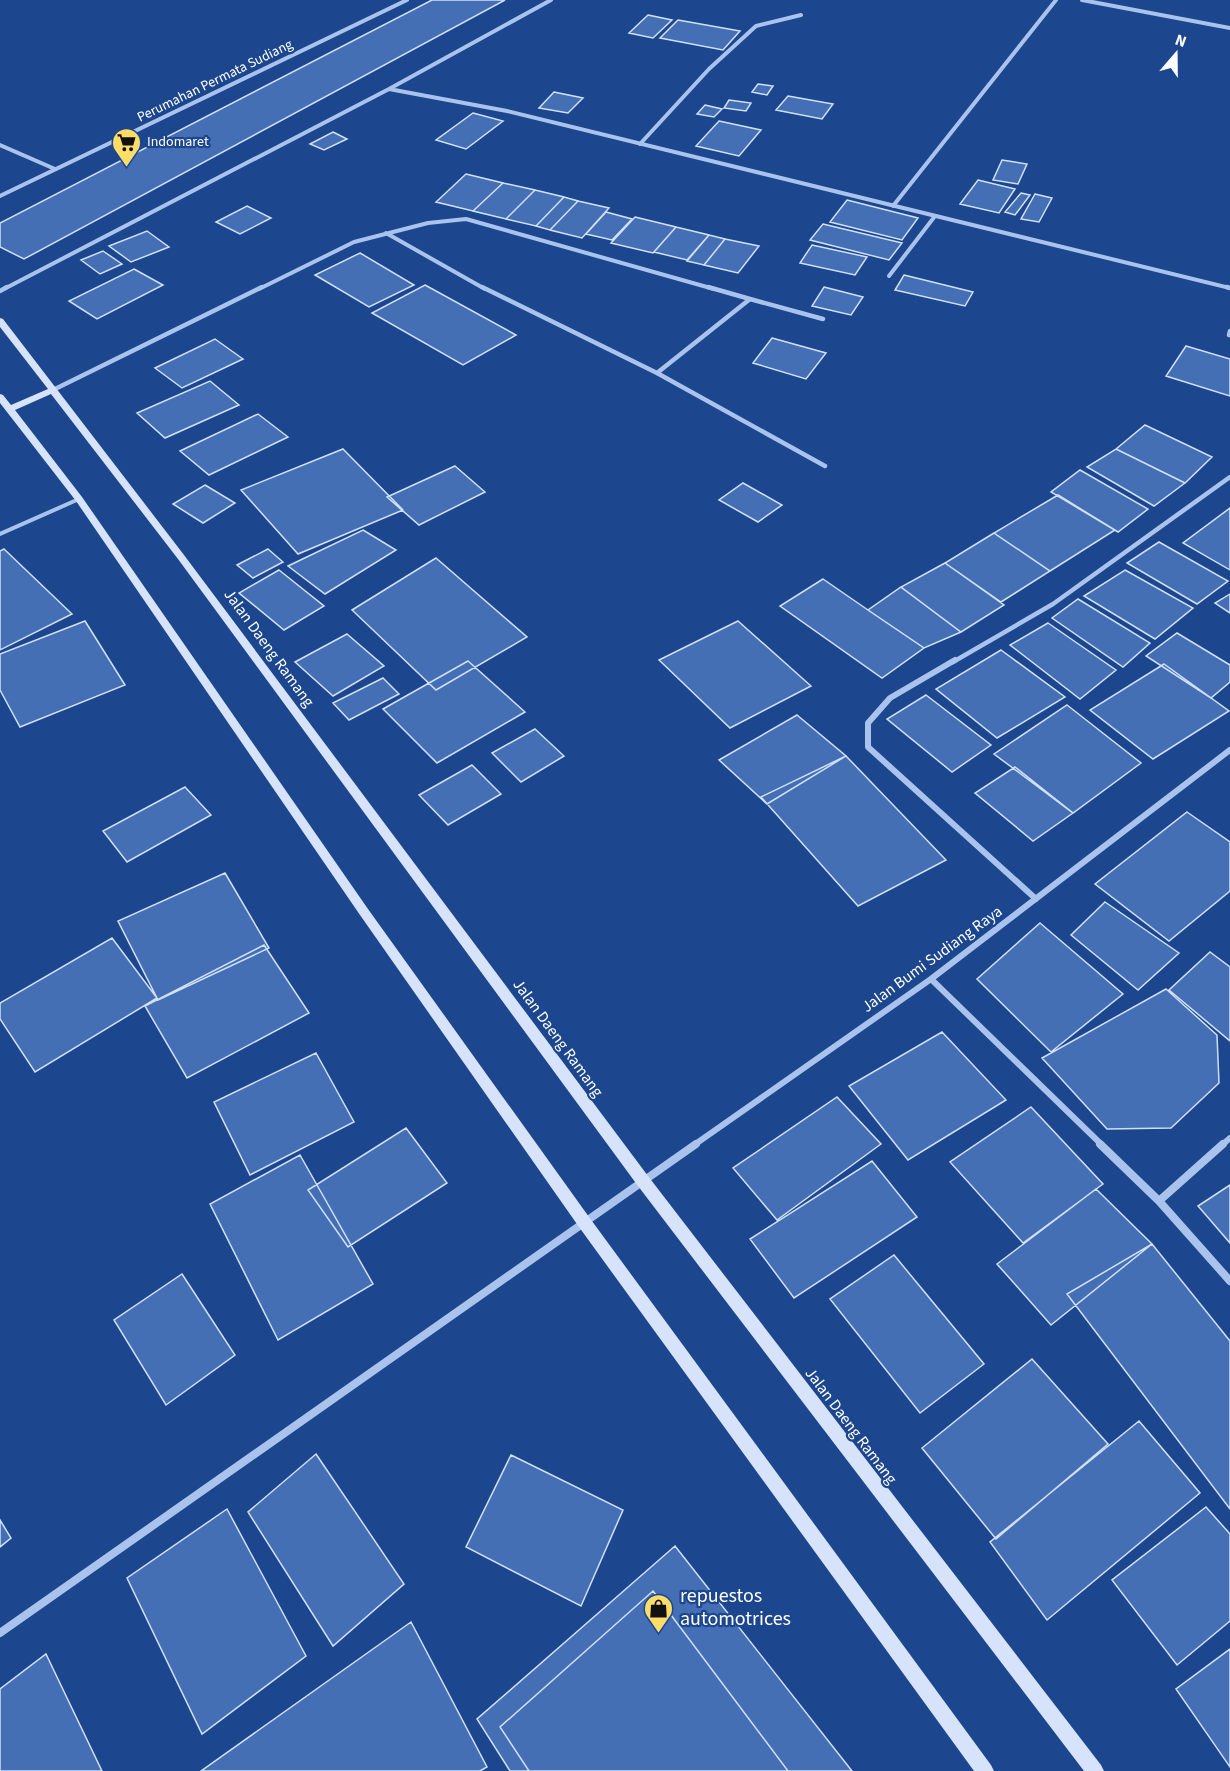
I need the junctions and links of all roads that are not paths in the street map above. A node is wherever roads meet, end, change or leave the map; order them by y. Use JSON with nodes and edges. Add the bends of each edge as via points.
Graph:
{"nodes":[{"id":1,"x":407,"y":0,"type":"edge"},
{"id":2,"x":551,"y":0,"type":"edge"},
{"id":3,"x":1056,"y":0,"type":"edge"},
{"id":4,"x":1082,"y":0,"type":"edge"},
{"id":5,"x":801,"y":15,"type":"dead end"},
{"id":6,"x":1230,"y":28,"type":"edge"},
{"id":7,"x":389,"y":89,"type":"junction"},
{"id":8,"x":640,"y":144,"type":"junction"},
{"id":9,"x":0,"y":145,"type":"edge"},
{"id":10,"x":55,"y":169,"type":"junction"},
{"id":11,"x":0,"y":196,"type":"edge"},
{"id":12,"x":893,"y":206,"type":"junction"},
{"id":13,"x":935,"y":216,"type":"junction"},
{"id":14,"x":386,"y":233,"type":"junction"},
{"id":15,"x":890,"y":276,"type":"dead end"},
{"id":16,"x":1230,"y":288,"type":"edge"},
{"id":17,"x":0,"y":291,"type":"edge"},
{"id":18,"x":750,"y":299,"type":"junction"},
{"id":19,"x":823,"y":319,"type":"dead end"},
{"id":20,"x":0,"y":321,"type":"edge"},
{"id":21,"x":657,"y":373,"type":"junction"},
{"id":22,"x":53,"y":390,"type":"junction"},
{"id":23,"x":0,"y":397,"type":"edge"},
{"id":24,"x":9,"y":409,"type":"junction"},
{"id":25,"x":825,"y":466,"type":"dead end"},
{"id":26,"x":1230,"y":477,"type":"edge"},
{"id":27,"x":79,"y":499,"type":"junction"},
{"id":28,"x":0,"y":534,"type":"edge"},
{"id":29,"x":1230,"y":750,"type":"edge"},
{"id":30,"x":1036,"y":899,"type":"junction"},
{"id":31,"x":931,"y":979,"type":"junction"},
{"id":32,"x":1230,"y":1138,"type":"edge"},
{"id":33,"x":643,"y":1181,"type":"junction"},
{"id":34,"x":1159,"y":1201,"type":"junction"},
{"id":35,"x":584,"y":1222,"type":"junction"},
{"id":36,"x":1230,"y":1281,"type":"edge"},
{"id":37,"x":0,"y":1633,"type":"edge"},
{"id":38,"x":985,"y":1771,"type":"edge"},
{"id":39,"x":1095,"y":1771,"type":"edge"}],
"edges":[{"from":1,"to":10,"type":"street","name":"Perumahan Permata Sudiang"},
{"from":2,"to":7,"type":"street"},
{"from":3,"to":12,"type":"street"},
{"from":4,"to":6,"type":"street"},
{"from":5,"to":8,"type":"street","via":[[756,26],[709,69]]},
{"from":7,"to":8,"type":"street","via":[[507,111]]},
{"from":7,"to":17,"type":"street"},
{"from":8,"to":12,"type":"street"},
{"from":9,"to":10,"type":"street"},
{"from":10,"to":11,"type":"street","name":"Perumahan Permata Sudiang"},
{"from":12,"to":13,"type":"street"},
{"from":13,"to":15,"type":"street"},
{"from":13,"to":16,"type":"street"},
{"from":14,"to":18,"type":"street","via":[[448,219],[466,219]]},
{"from":14,"to":21,"type":"street","via":[[477,285]]},
{"from":14,"to":22,"type":"street","via":[[354,242]]},
{"from":18,"to":19,"type":"street"},
{"from":18,"to":21,"type":"street"},
{"from":20,"to":22,"type":"main road","name":"Jalan Daeng Ramang"},
{"from":21,"to":25,"type":"street"},
{"from":22,"to":24,"type":"main road"},
{"from":22,"to":33,"type":"main road","name":"Jalan Daeng Ramang"},
{"from":23,"to":24,"type":"main road"},
{"from":24,"to":27,"type":"main road"},
{"from":26,"to":30,"type":"street","via":[[1053,604],[890,698],[868,723],[868,747]]},
{"from":27,"to":28,"type":"lane"},
{"from":27,"to":35,"type":"main road"},
{"from":29,"to":30,"type":"street","name":"Jalan Bumi Sudiang Raya"},
{"from":30,"to":31,"type":"street","name":"Jalan Bumi Sudiang Raya"},
{"from":31,"to":33,"type":"street","name":"Jalan Bumi Sudiang Raya"},
{"from":31,"to":34,"type":"street"},
{"from":32,"to":34,"type":"street"},
{"from":33,"to":35,"type":"street","name":"Jalan Bumi Sudiang Raya"},
{"from":33,"to":39,"type":"main road","name":"Jalan Daeng Ramang"},
{"from":34,"to":36,"type":"street"},
{"from":35,"to":37,"type":"street","name":"Jalan Bumi Sudiang Raya"},
{"from":35,"to":38,"type":"main road"}]}
